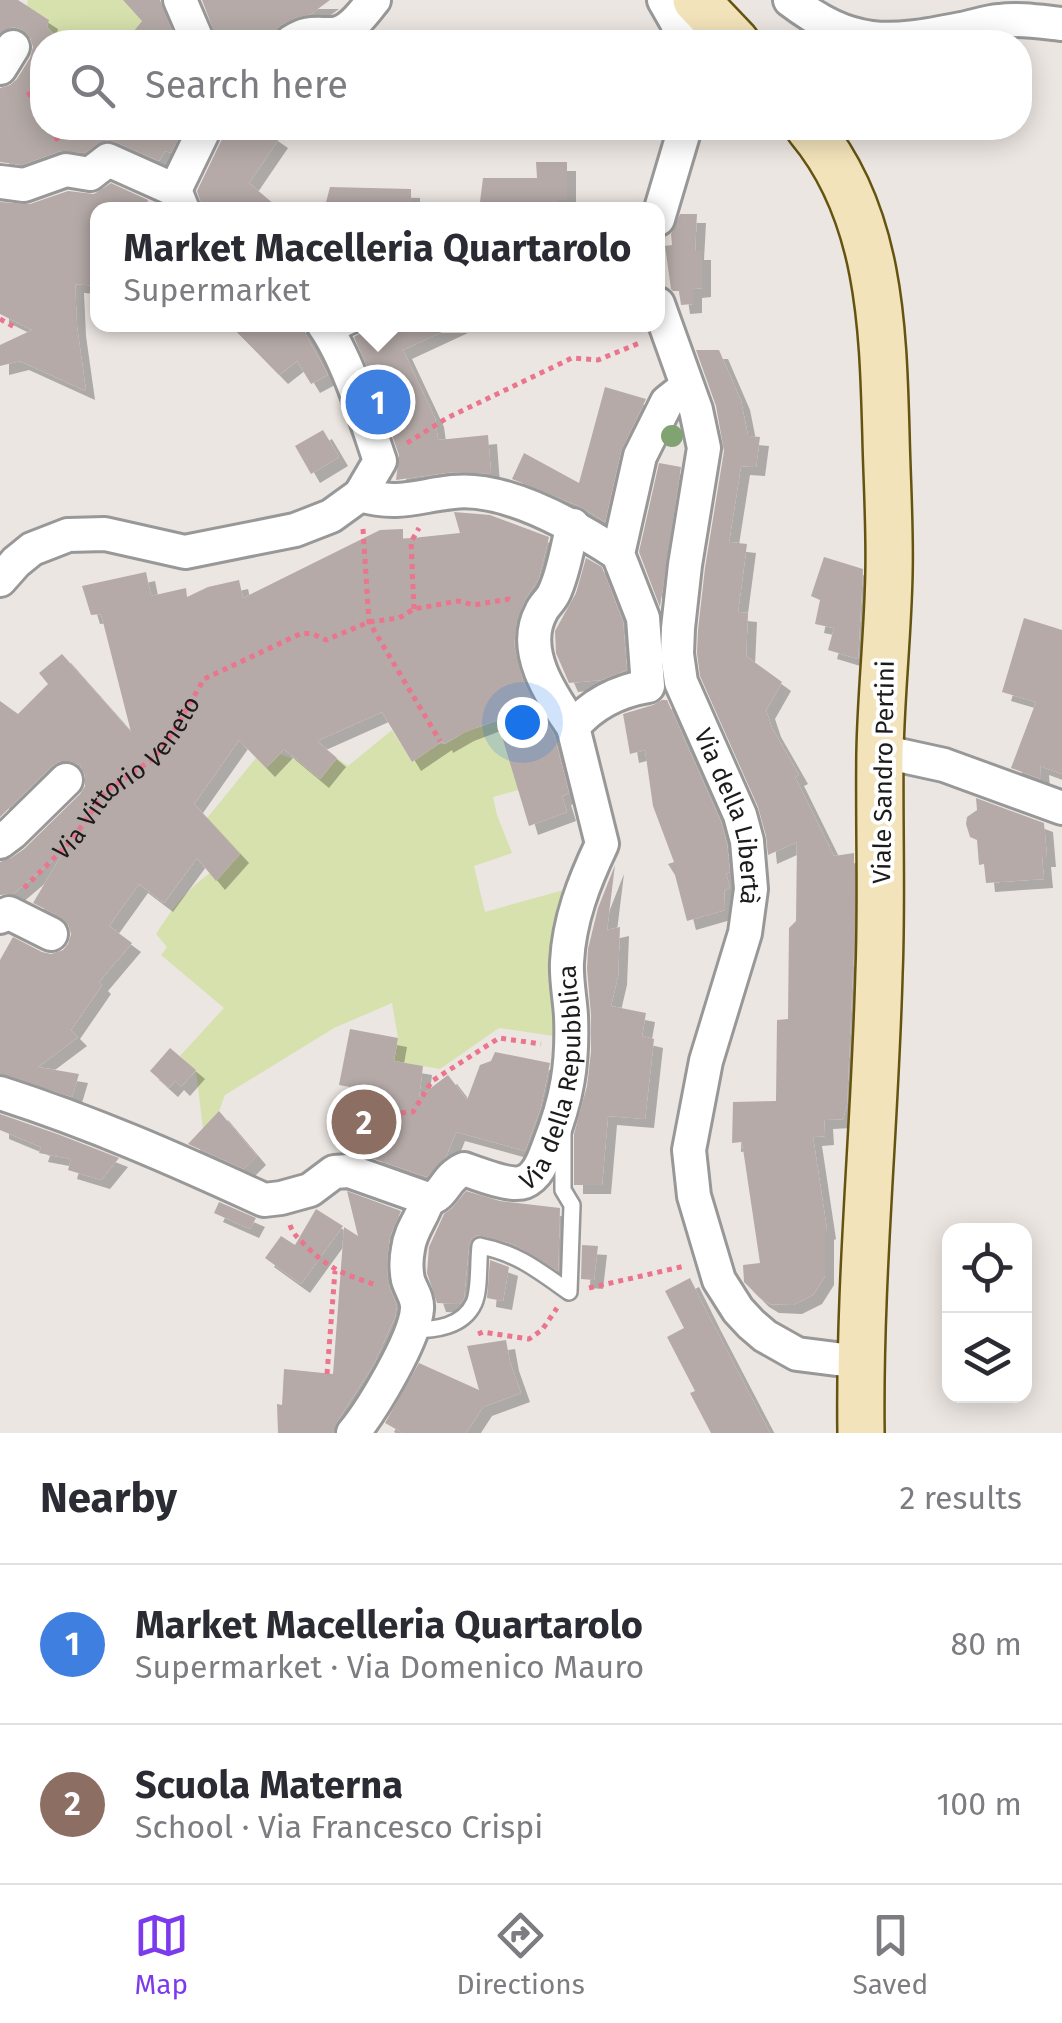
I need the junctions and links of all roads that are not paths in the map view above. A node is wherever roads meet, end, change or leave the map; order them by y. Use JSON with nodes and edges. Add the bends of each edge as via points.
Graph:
{"nodes":[{"id":1,"x":180,"y":0,"type":"edge"},
{"id":2,"x":374,"y":0,"type":"edge"},
{"id":3,"x":664,"y":0,"type":"edge"},
{"id":4,"x":696,"y":0,"type":"edge"},
{"id":5,"x":790,"y":0,"type":"edge"},
{"id":6,"x":1062,"y":24,"type":"edge"},
{"id":7,"x":193,"y":30,"type":"edge"},
{"id":8,"x":344,"y":30,"type":"edge"},
{"id":9,"x":681,"y":30,"type":"edge"},
{"id":10,"x":725,"y":30,"type":"edge"},
{"id":11,"x":839,"y":30,"type":"edge"},
{"id":12,"x":953,"y":30,"type":"edge"},
{"id":13,"x":201,"y":140,"type":"edge"},
{"id":14,"x":682,"y":140,"type":"edge"},
{"id":15,"x":819,"y":140,"type":"edge"},
{"id":16,"x":0,"y":182,"type":"edge"},
{"id":17,"x":179,"y":200,"type":"edge"},
{"id":18,"x":663,"y":202,"type":"edge"},
{"id":19,"x":665,"y":325,"type":"edge"},
{"id":20,"x":337,"y":332,"type":"edge"},
{"id":21,"x":686,"y":387,"type":"junction"},
{"id":22,"x":360,"y":495,"type":"junction"},
{"id":23,"x":573,"y":525,"type":"junction"},
{"id":24,"x":618,"y":554,"type":"junction"},
{"id":25,"x":0,"y":580,"type":"edge"},
{"id":26,"x":573,"y":727,"type":"junction"},
{"id":27,"x":880,"y":751,"type":"junction"},
{"id":28,"x":66,"y":780,"type":"dead end"},
{"id":29,"x":1062,"y":808,"type":"edge"},
{"id":30,"x":0,"y":842,"type":"edge"},
{"id":31,"x":0,"y":916,"type":"edge"},
{"id":32,"x":51,"y":934,"type":"dead end"},
{"id":33,"x":0,"y":1093,"type":"edge"},
{"id":34,"x":559,"y":1120,"type":"junction"},
{"id":35,"x":428,"y":1199,"type":"junction"},
{"id":36,"x":411,"y":1330,"type":"junction"},
{"id":37,"x":860,"y":1362,"type":"junction"},
{"id":38,"x":353,"y":1433,"type":"edge"},
{"id":39,"x":861,"y":1433,"type":"edge"}],
"edges":[{"from":1,"to":7,"type":"street"},
{"from":2,"to":8,"type":"street"},
{"from":3,"to":9,"type":"street"},
{"from":4,"to":10,"type":"street"},
{"from":5,"to":11,"type":"street"},
{"from":6,"to":12,"type":"street","via":[[1002,20]]},
{"from":13,"to":17,"type":"street"},
{"from":14,"to":18,"type":"street"},
{"from":15,"to":27,"type":"street","name":"Viale Sandro Pertini","via":[[864,232],[881,310],[889,571]]},
{"from":16,"to":17,"type":"street","via":[[24,186],[66,170],[90,174],[108,160]]},
{"from":19,"to":21,"type":"street","name":"Via della Libertà"},
{"from":20,"to":22,"type":"street","via":[[380,461]]},
{"from":21,"to":24,"type":"street","via":[[666,402],[640,456]]},
{"from":21,"to":37,"type":"street","name":"Via della Libertà","via":[[704,448],[678,628],[681,682],[740,816],[752,889],[689,1150],[694,1196],[719,1280],[751,1324],[798,1354]]},
{"from":22,"to":23,"type":"street","via":[[382,501],[455,491],[497,494]]},
{"from":22,"to":25,"type":"street","via":[[296,530],[185,552],[104,534],[68,535],[32,549]]},
{"from":23,"to":24,"type":"street"},
{"from":23,"to":26,"type":"street","name":"Via della Repubblica","via":[[554,594],[535,630],[548,690]]},
{"from":24,"to":26,"type":"street","via":[[643,618],[648,686],[588,709]]},
{"from":26,"to":34,"type":"street","name":"Via della Repubblica","via":[[602,844],[573,920],[568,1088]]},
{"from":27,"to":29,"type":"street","via":[[944,765]]},
{"from":27,"to":37,"type":"street","name":"Viale Sandro Pertini","via":[[880,972]]},
{"from":28,"to":30,"type":"street"},
{"from":31,"to":32,"type":"street","via":[[9,913]]},
{"from":33,"to":35,"type":"street","via":[[108,1131],[264,1200],[310,1190],[334,1172],[349,1171]]},
{"from":34,"to":35,"type":"street","name":"Via della Repubblica","via":[[541,1164],[526,1181],[464,1169]]},
{"from":34,"to":36,"type":"lane","via":[[562,1190],[572,1205],[569,1292],[522,1259],[480,1246],[475,1302],[460,1320]]},
{"from":35,"to":36,"type":"street","name":"Via della Repubblica","via":[[408,1243],[417,1309]]},
{"from":36,"to":38,"type":"street","name":"Via della Repubblica"},
{"from":37,"to":39,"type":"street","name":"Viale Sandro Pertini"}]}
